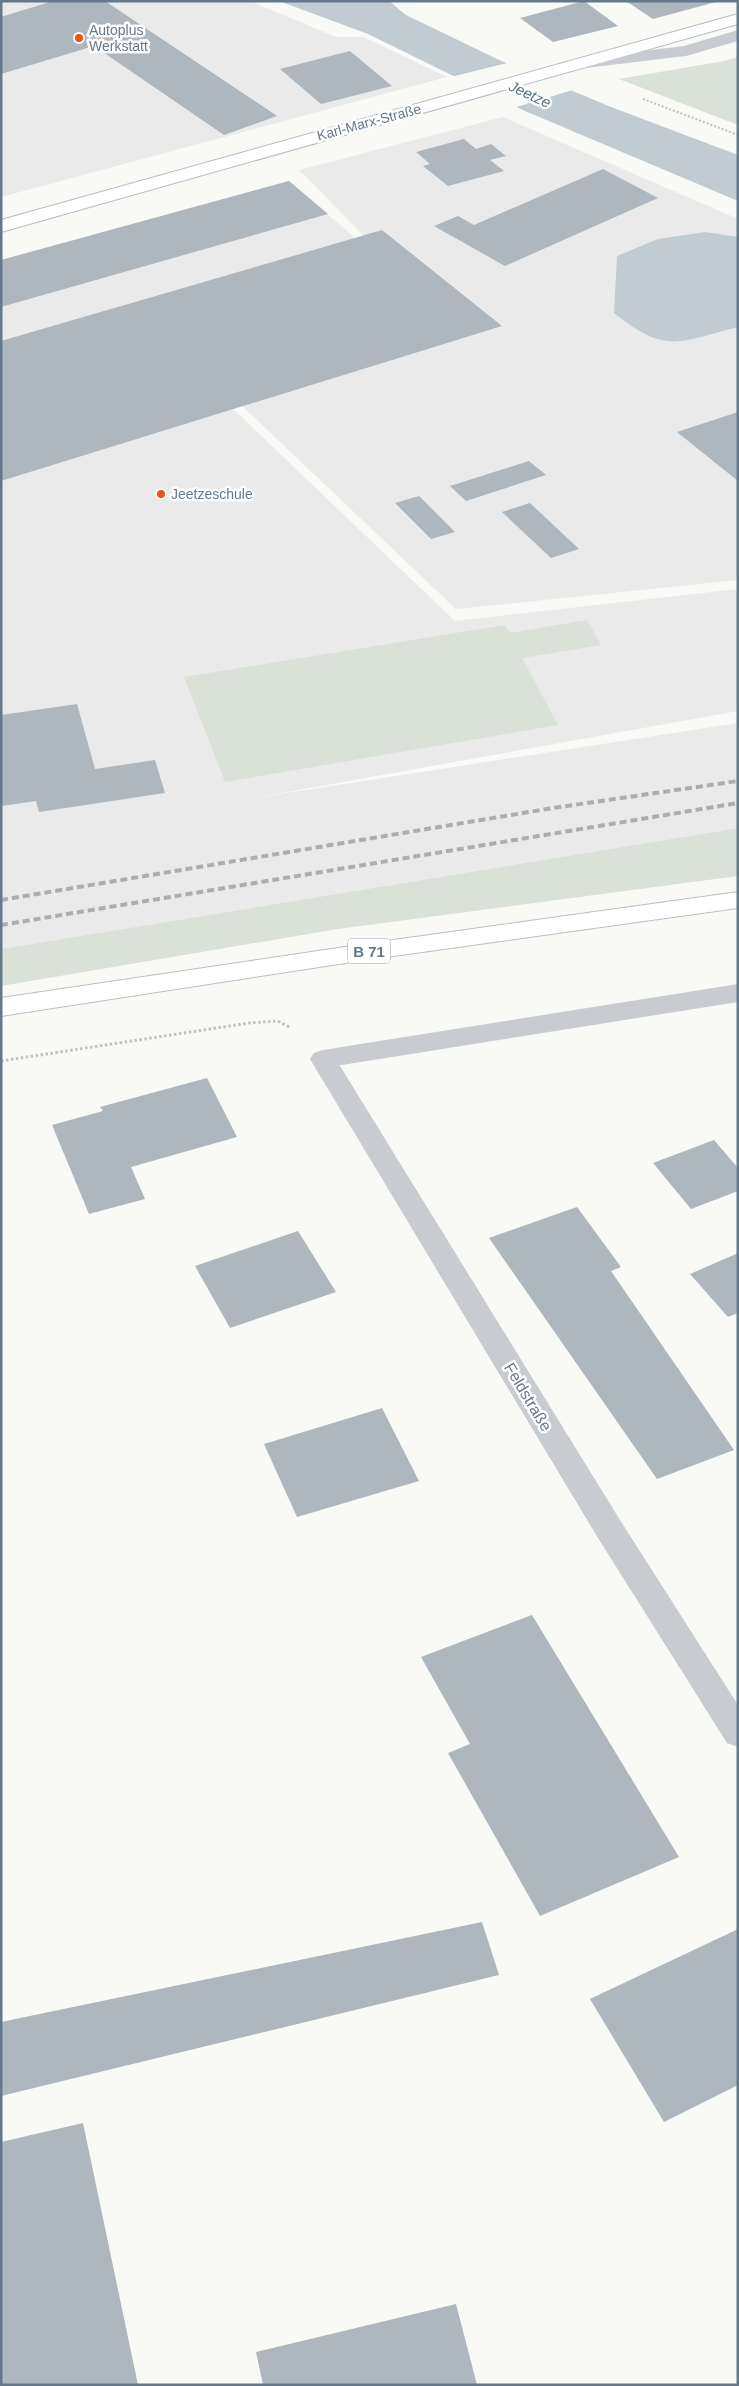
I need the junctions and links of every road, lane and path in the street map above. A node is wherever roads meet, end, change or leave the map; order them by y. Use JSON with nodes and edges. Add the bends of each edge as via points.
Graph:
{"nodes":[{"id":1,"x":738,"y":19,"type":"edge"},
{"id":2,"x":738,"y":35,"type":"edge"},
{"id":3,"x":578,"y":64,"type":"junction"},
{"id":4,"x":642,"y":98,"type":"dead end"},
{"id":5,"x":738,"y":134,"type":"edge"},
{"id":6,"x":1,"y":226,"type":"edge"},
{"id":7,"x":738,"y":900,"type":"edge"},
{"id":8,"x":738,"y":993,"type":"edge"},
{"id":9,"x":1,"y":1007,"type":"edge"},
{"id":10,"x":323,"y":1059,"type":"junction"},
{"id":11,"x":1,"y":1061,"type":"edge"},
{"id":12,"x":738,"y":1733,"type":"edge"}],
"edges":[{"from":1,"to":3,"type":"main road","name":"Karl-Marx-Straße"},
{"from":2,"to":3,"type":"street","via":[[686,50]]},
{"from":3,"to":6,"type":"main road","name":"Karl-Marx-Straße"},
{"from":4,"to":5,"type":"path"},
{"from":7,"to":9,"type":"main road","number":"B 71"},
{"from":8,"to":10,"type":"street"},
{"from":10,"to":11,"type":"path","via":[[303,1035],[278,1021]]},
{"from":10,"to":12,"type":"street","name":"Feldstraße","via":[[603,1520]]}]}
